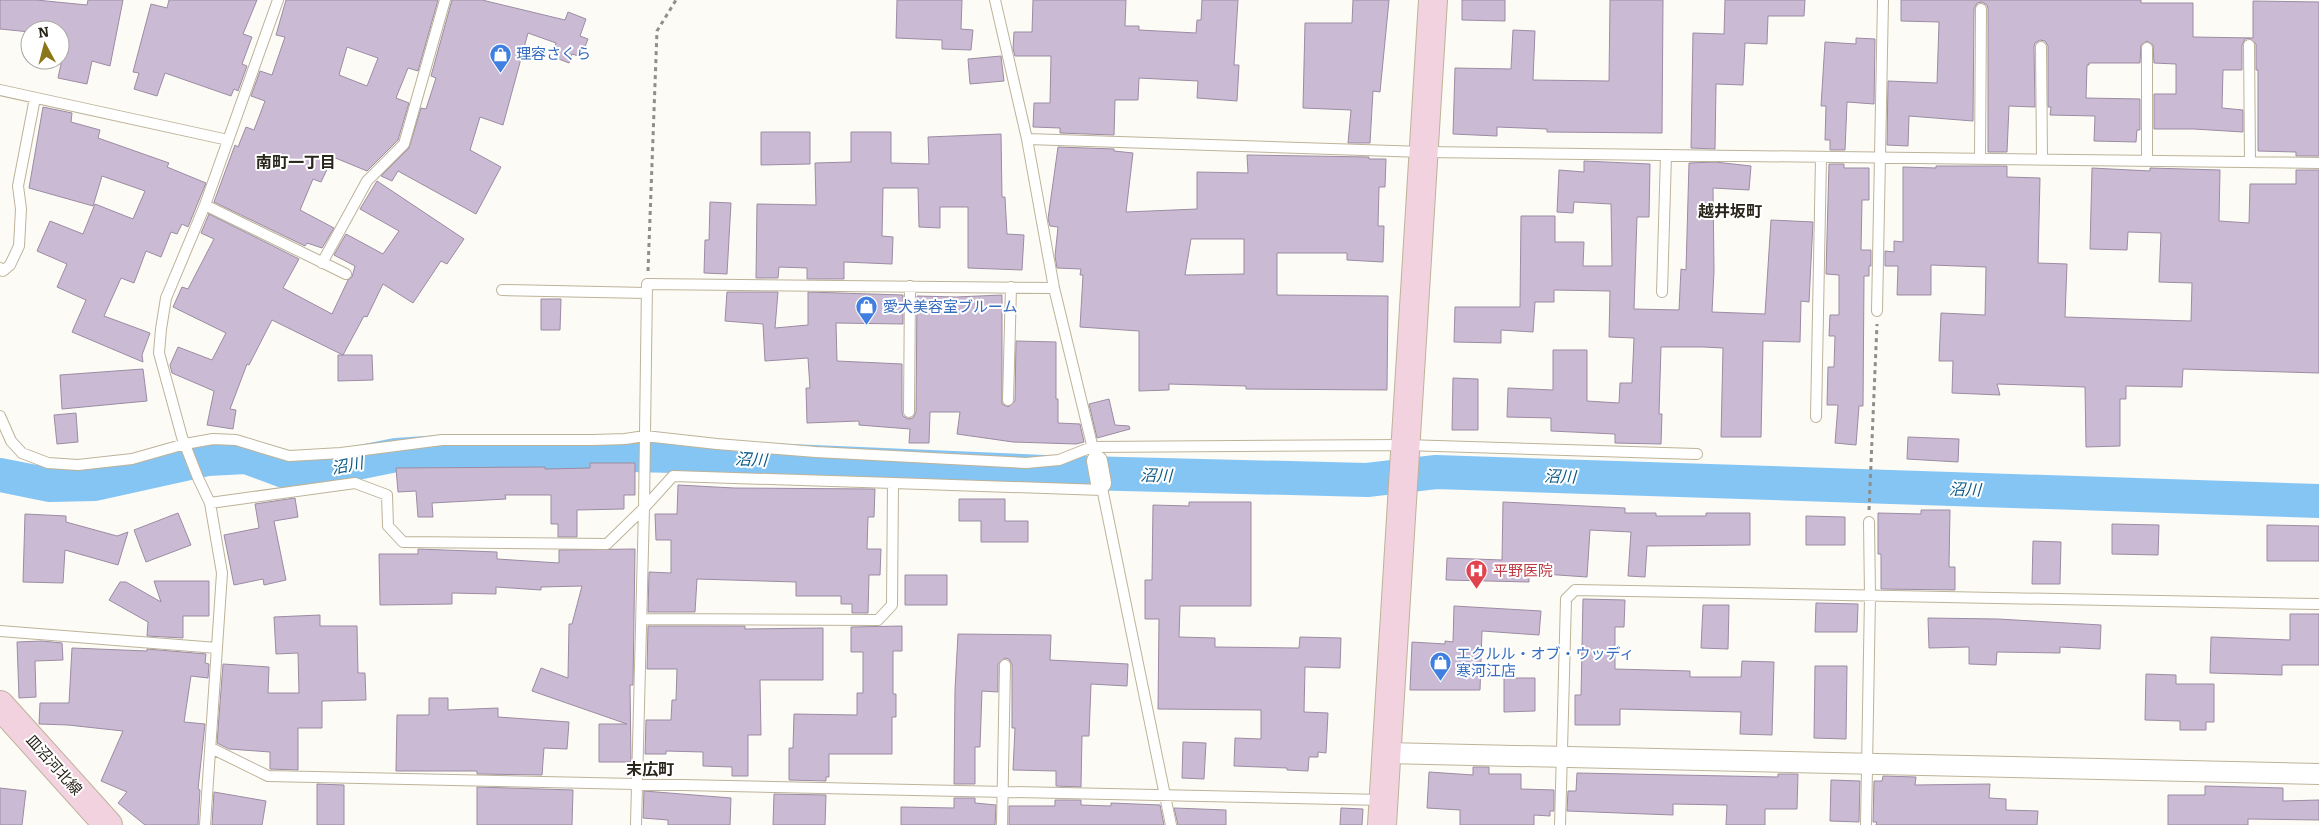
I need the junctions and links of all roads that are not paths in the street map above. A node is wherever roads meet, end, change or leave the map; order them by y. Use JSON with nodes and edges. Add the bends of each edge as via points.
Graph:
{"nodes":[{"id":1,"x":278,"y":0,"type":"edge"},
{"id":2,"x":445,"y":0,"type":"edge"},
{"id":3,"x":995,"y":0,"type":"edge"},
{"id":4,"x":1433,"y":0,"type":"edge"},
{"id":5,"x":1883,"y":0,"type":"edge"},
{"id":6,"x":1981,"y":9,"type":"dead end"},
{"id":7,"x":2248,"y":45,"type":"dead end"},
{"id":8,"x":2041,"y":47,"type":"dead end"},
{"id":9,"x":2147,"y":48,"type":"dead end"},
{"id":10,"x":0,"y":90,"type":"edge"},
{"id":11,"x":35,"y":98,"type":"junction"},
{"id":12,"x":1027,"y":139,"type":"junction"},
{"id":13,"x":228,"y":140,"type":"junction"},
{"id":14,"x":1424,"y":152,"type":"junction"},
{"id":15,"x":1666,"y":155,"type":"junction"},
{"id":16,"x":1821,"y":158,"type":"junction"},
{"id":17,"x":1880,"y":158,"type":"junction"},
{"id":18,"x":1980,"y":158,"type":"junction"},
{"id":19,"x":2042,"y":158,"type":"junction"},
{"id":20,"x":2147,"y":160,"type":"junction"},
{"id":21,"x":2250,"y":162,"type":"junction"},
{"id":22,"x":2319,"y":163,"type":"edge"},
{"id":23,"x":206,"y":205,"type":"junction"},
{"id":24,"x":322,"y":264,"type":"junction"},
{"id":25,"x":0,"y":268,"type":"edge"},
{"id":26,"x":346,"y":274,"type":"dead end"},
{"id":27,"x":910,"y":286,"type":"junction"},
{"id":28,"x":1011,"y":287,"type":"junction"},
{"id":29,"x":647,"y":288,"type":"junction"},
{"id":30,"x":1054,"y":288,"type":"junction"},
{"id":31,"x":502,"y":290,"type":"dead end"},
{"id":32,"x":1662,"y":292,"type":"dead end"},
{"id":33,"x":1877,"y":311,"type":"road end"},
{"id":34,"x":1008,"y":400,"type":"dead end"},
{"id":35,"x":909,"y":412,"type":"dead end"},
{"id":36,"x":0,"y":416,"type":"edge"},
{"id":37,"x":1816,"y":417,"type":"dead end"},
{"id":38,"x":645,"y":436,"type":"junction"},
{"id":39,"x":183,"y":441,"type":"junction"},
{"id":40,"x":1405,"y":445,"type":"junction"},
{"id":41,"x":1095,"y":454,"type":"junction"},
{"id":42,"x":1697,"y":454,"type":"dead end"},
{"id":43,"x":893,"y":483,"type":"junction"},
{"id":44,"x":1101,"y":487,"type":"junction"},
{"id":45,"x":210,"y":502,"type":"junction"},
{"id":46,"x":644,"y":508,"type":"junction"},
{"id":47,"x":1869,"y":522,"type":"road end"},
{"id":48,"x":1870,"y":596,"type":"junction"},
{"id":49,"x":2319,"y":604,"type":"edge"},
{"id":50,"x":642,"y":619,"type":"junction"},
{"id":51,"x":0,"y":631,"type":"edge"},
{"id":52,"x":216,"y":648,"type":"junction"},
{"id":53,"x":1005,"y":665,"type":"dead end"},
{"id":54,"x":0,"y":705,"type":"edge"},
{"id":55,"x":211,"y":748,"type":"junction"},
{"id":56,"x":1386,"y":753,"type":"junction"},
{"id":57,"x":1561,"y":756,"type":"junction"},
{"id":58,"x":1866,"y":763,"type":"junction"},
{"id":59,"x":2319,"y":774,"type":"edge"},
{"id":60,"x":637,"y":784,"type":"junction"},
{"id":61,"x":1002,"y":792,"type":"junction"},
{"id":62,"x":1165,"y":795,"type":"junction"},
{"id":63,"x":1382,"y":813,"type":"edge"},
{"id":64,"x":108,"y":825,"type":"edge"},
{"id":65,"x":204,"y":825,"type":"edge"},
{"id":66,"x":636,"y":825,"type":"edge"},
{"id":67,"x":1002,"y":825,"type":"edge"},
{"id":68,"x":1171,"y":825,"type":"edge"},
{"id":69,"x":1560,"y":825,"type":"edge"},
{"id":70,"x":1866,"y":825,"type":"edge"}],
"edges":[{"from":1,"to":13,"type":"lane"},
{"from":2,"to":24,"type":"lane","via":[[404,144],[367,181]]},
{"from":3,"to":12,"type":"lane"},
{"from":4,"to":14,"type":"street"},
{"from":5,"to":17,"type":"lane"},
{"from":6,"to":18,"type":"lane"},
{"from":7,"to":21,"type":"lane"},
{"from":8,"to":19,"type":"lane"},
{"from":9,"to":20,"type":"lane"},
{"from":10,"to":11,"type":"lane"},
{"from":11,"to":13,"type":"lane"},
{"from":11,"to":25,"type":"lane","via":[[18,186],[21,209],[19,246],[10,265],[4,271]]},
{"from":12,"to":14,"type":"lane"},
{"from":12,"to":30,"type":"lane"},
{"from":13,"to":23,"type":"lane"},
{"from":14,"to":15,"type":"lane"},
{"from":14,"to":40,"type":"street"},
{"from":15,"to":16,"type":"lane"},
{"from":15,"to":32,"type":"lane"},
{"from":16,"to":17,"type":"lane"},
{"from":16,"to":37,"type":"lane"},
{"from":17,"to":18,"type":"lane"},
{"from":17,"to":33,"type":"lane"},
{"from":18,"to":19,"type":"lane"},
{"from":19,"to":20,"type":"lane"},
{"from":20,"to":21,"type":"lane"},
{"from":21,"to":22,"type":"lane"},
{"from":23,"to":24,"type":"lane"},
{"from":23,"to":39,"type":"lane","via":[[166,298],[161,329],[160,354]]},
{"from":24,"to":26,"type":"lane"},
{"from":27,"to":28,"type":"lane"},
{"from":27,"to":29,"type":"lane"},
{"from":27,"to":35,"type":"lane"},
{"from":28,"to":30,"type":"lane"},
{"from":28,"to":34,"type":"lane"},
{"from":29,"to":31,"type":"lane"},
{"from":29,"to":38,"type":"lane"},
{"from":30,"to":41,"type":"lane"},
{"from":36,"to":39,"type":"lane","via":[[11,441],[22,453],[48,463],[78,465],[132,459]]},
{"from":38,"to":39,"type":"lane","via":[[592,440],[442,440],[289,456],[236,440]]},
{"from":38,"to":41,"type":"lane","via":[[816,452],[1026,463]]},
{"from":38,"to":46,"type":"lane"},
{"from":39,"to":45,"type":"lane"},
{"from":40,"to":41,"type":"lane"},
{"from":40,"to":42,"type":"lane"},
{"from":40,"to":56,"type":"street"},
{"from":41,"to":44,"type":"street"},
{"from":43,"to":44,"type":"lane"},
{"from":43,"to":46,"type":"lane","via":[[673,476]]},
{"from":43,"to":50,"type":"lane","via":[[892,605],[878,620]]},
{"from":44,"to":62,"type":"lane"},
{"from":45,"to":46,"type":"lane","via":[[355,484],[387,495],[388,526],[403,542],[606,544]]},
{"from":45,"to":52,"type":"lane","via":[[222,573]]},
{"from":46,"to":50,"type":"lane"},
{"from":47,"to":48,"type":"lane"},
{"from":48,"to":49,"type":"lane"},
{"from":48,"to":57,"type":"lane","via":[[1575,590],[1566,599]]},
{"from":48,"to":58,"type":"lane"},
{"from":50,"to":60,"type":"lane"},
{"from":51,"to":52,"type":"lane"},
{"from":52,"to":55,"type":"lane"},
{"from":53,"to":61,"type":"lane"},
{"from":54,"to":64,"type":"street","name":"皿沼河北線"},
{"from":55,"to":60,"type":"lane","via":[[268,776]]},
{"from":55,"to":65,"type":"lane"},
{"from":56,"to":57,"type":"street"},
{"from":56,"to":63,"type":"street"},
{"from":57,"to":58,"type":"street"},
{"from":57,"to":69,"type":"lane"},
{"from":58,"to":59,"type":"street"},
{"from":58,"to":70,"type":"lane"},
{"from":60,"to":61,"type":"lane"},
{"from":60,"to":66,"type":"lane"},
{"from":61,"to":62,"type":"lane"},
{"from":61,"to":67,"type":"lane"},
{"from":62,"to":63,"type":"lane"},
{"from":62,"to":68,"type":"lane"}]}
